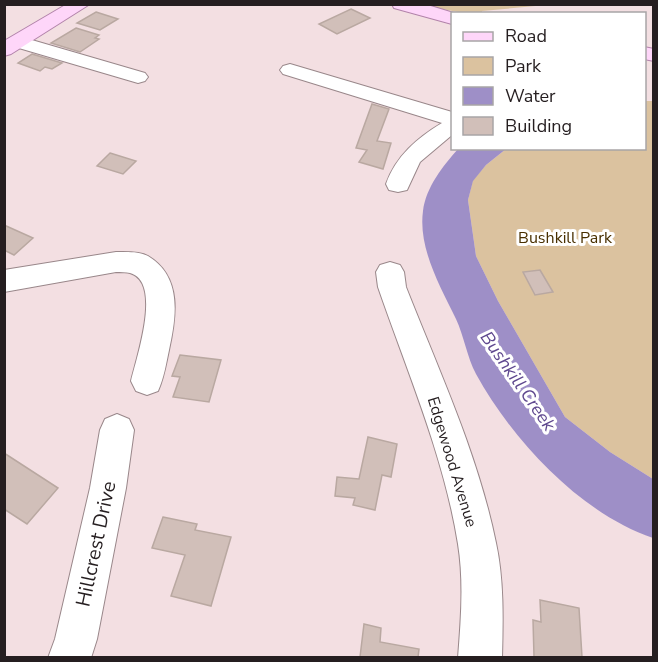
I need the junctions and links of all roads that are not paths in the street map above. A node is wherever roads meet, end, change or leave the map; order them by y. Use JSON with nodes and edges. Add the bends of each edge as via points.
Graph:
{"nodes":[{"id":1,"x":81,"y":4,"type":"edge"},
{"id":2,"x":401,"y":4,"type":"edge"},
{"id":3,"x":451,"y":17,"type":"edge"},
{"id":4,"x":11,"y":46,"type":"edge"},
{"id":5,"x":290,"y":70,"type":"dead end"},
{"id":6,"x":138,"y":78,"type":"dead end"},
{"id":7,"x":451,"y":119,"type":"edge"},
{"id":8,"x":451,"y":127,"type":"edge"},
{"id":9,"x":398,"y":184,"type":"dead end"},
{"id":10,"x":390,"y":272,"type":"dead end"},
{"id":11,"x":4,"y":281,"type":"edge"},
{"id":12,"x":147,"y":381,"type":"dead end"},
{"id":13,"x":117,"y":429,"type":"dead end"},
{"id":14,"x":69,"y":657,"type":"edge"},
{"id":15,"x":480,"y":657,"type":"edge"}],
"edges":[{"from":1,"to":4,"type":"main road"},
{"from":2,"to":3,"type":"main road"},
{"from":4,"to":6,"type":"street"},
{"from":5,"to":7,"type":"street"},
{"from":8,"to":9,"type":"street","via":[[420,147],[400,174]]},
{"from":10,"to":15,"type":"street","name":"Edgewood Avenue","via":[[446,435],[477,544]]},
{"from":11,"to":12,"type":"street","via":[[116,262],[138,263],[152,275],[160,291],[161,317]]},
{"from":13,"to":14,"type":"street","name":"Hillcrest Drive","via":[[108,488]]}]}
